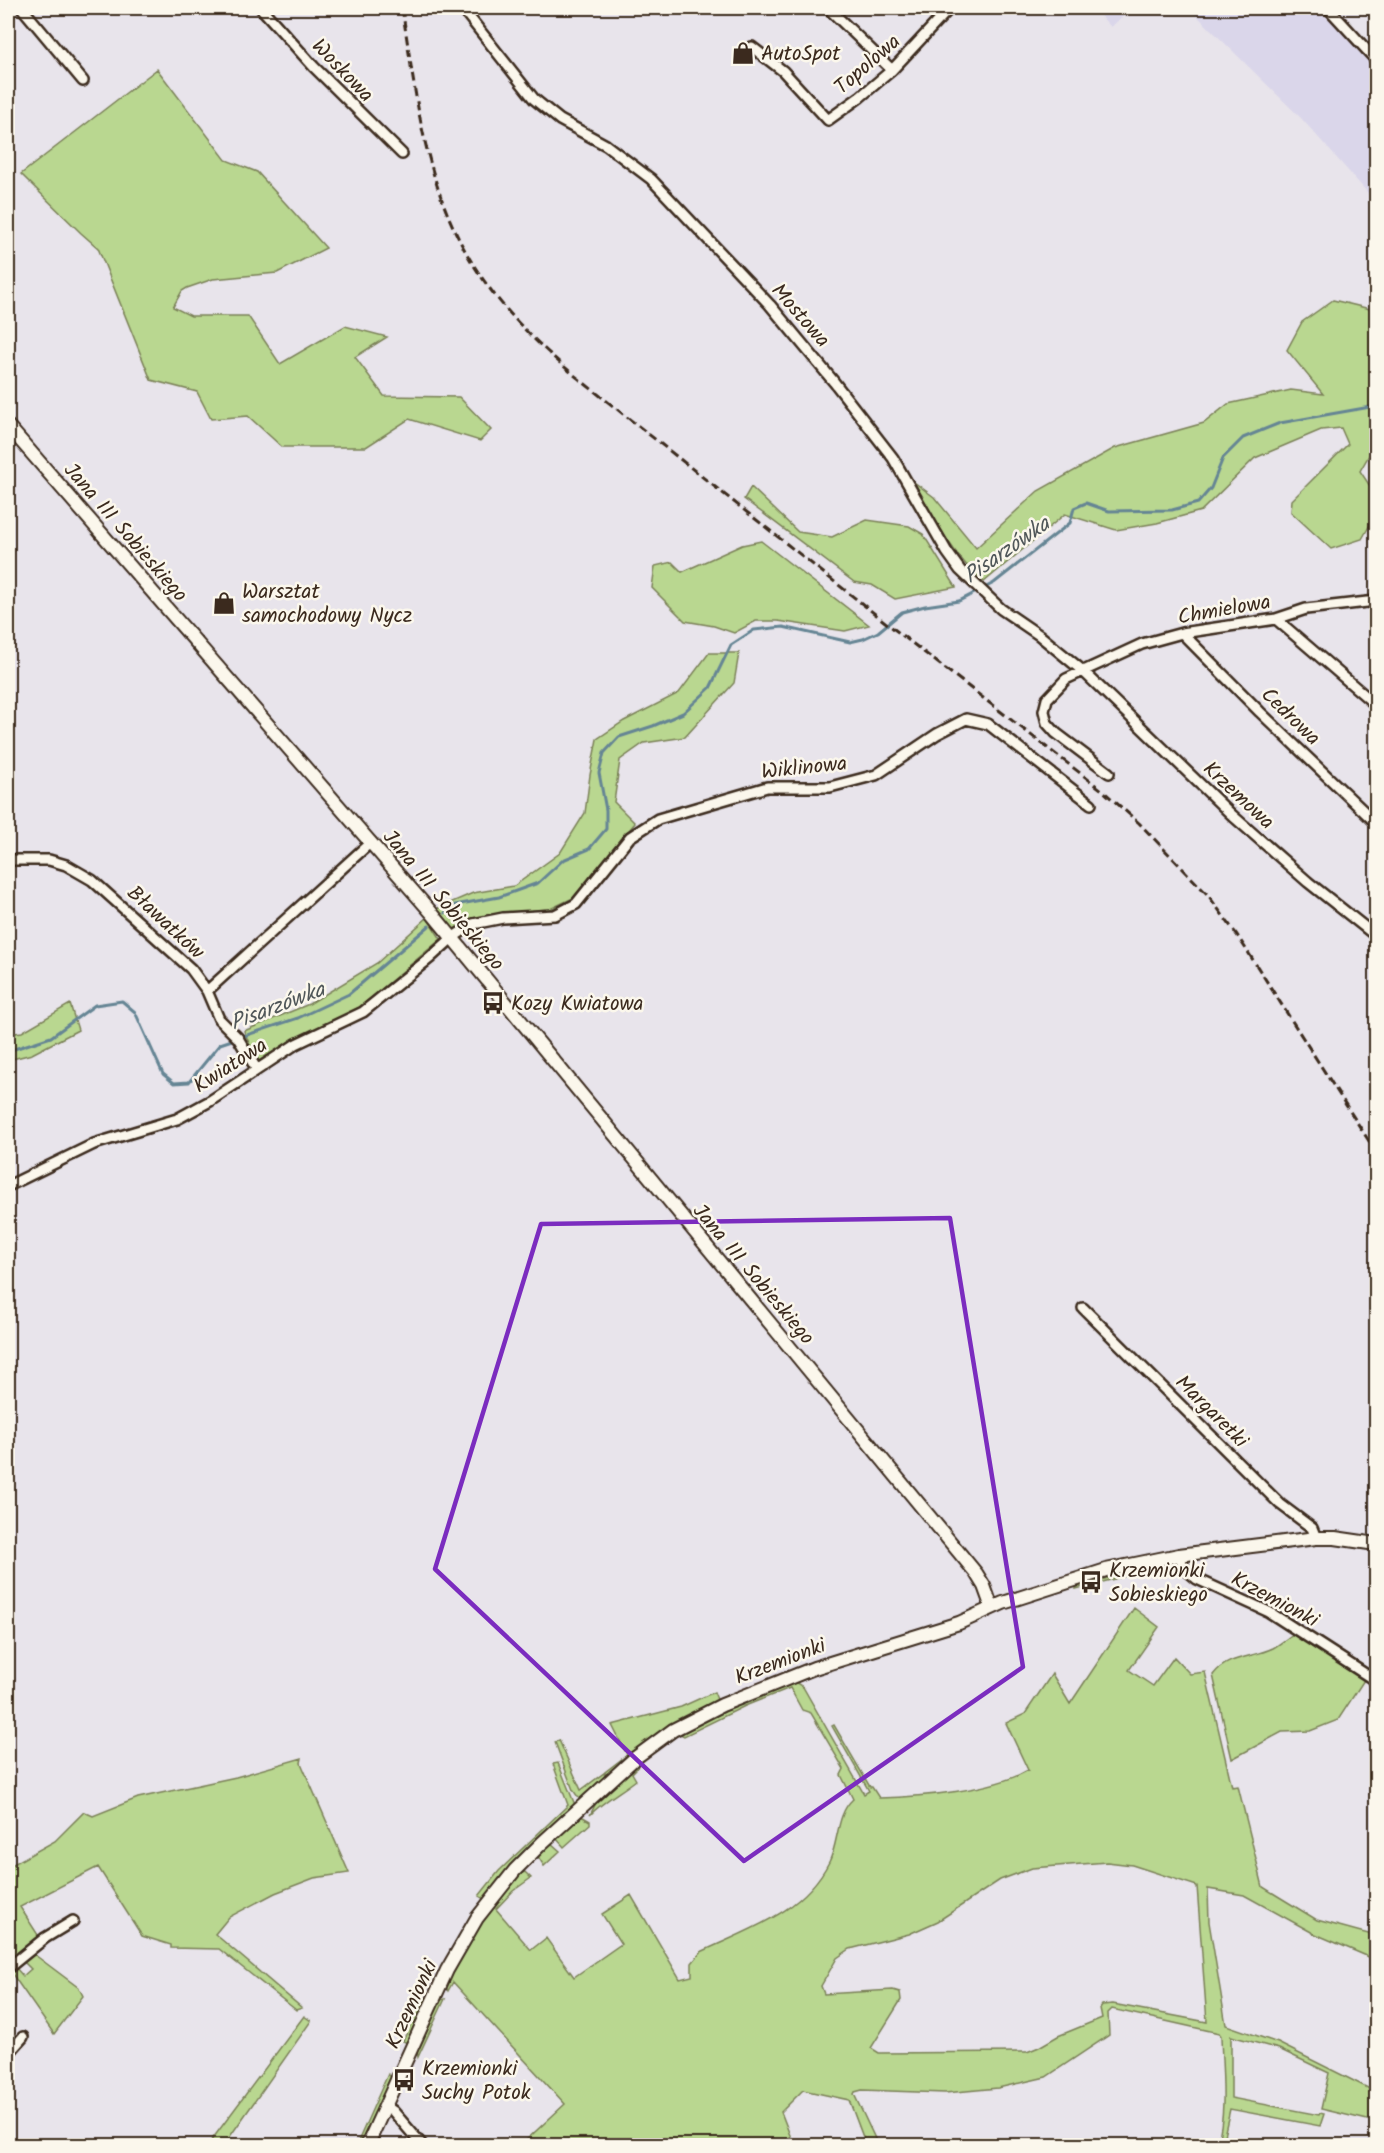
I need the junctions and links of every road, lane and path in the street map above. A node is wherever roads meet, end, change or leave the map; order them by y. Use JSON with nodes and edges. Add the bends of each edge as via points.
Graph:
{"nodes":[{"id":1,"x":22,"y":8,"type":"edge"},
{"id":2,"x":261,"y":8,"type":"edge"},
{"id":3,"x":462,"y":8,"type":"edge"},
{"id":4,"x":828,"y":8,"type":"edge"},
{"id":5,"x":950,"y":8,"type":"edge"},
{"id":6,"x":1329,"y":8,"type":"edge"},
{"id":7,"x":752,"y":46,"type":"dead end"},
{"id":8,"x":1377,"y":60,"type":"edge"},
{"id":9,"x":892,"y":70,"type":"junction"},
{"id":10,"x":82,"y":81,"type":"dead end"},
{"id":11,"x":402,"y":154,"type":"dead end"},
{"id":12,"x":8,"y":426,"type":"edge"},
{"id":13,"x":1377,"y":601,"type":"edge"},
{"id":14,"x":1276,"y":619,"type":"junction"},
{"id":15,"x":1182,"y":633,"type":"junction"},
{"id":16,"x":1084,"y":672,"type":"junction"},
{"id":17,"x":1377,"y":705,"type":"edge"},
{"id":18,"x":1108,"y":773,"type":"dead end"},
{"id":19,"x":1091,"y":804,"type":"dead end"},
{"id":20,"x":1377,"y":823,"type":"edge"},
{"id":21,"x":371,"y":842,"type":"junction"},
{"id":22,"x":8,"y":860,"type":"edge"},
{"id":23,"x":1377,"y":936,"type":"edge"},
{"id":24,"x":452,"y":938,"type":"junction"},
{"id":25,"x":207,"y":991,"type":"junction"},
{"id":26,"x":257,"y":1070,"type":"junction"},
{"id":27,"x":8,"y":1186,"type":"edge"},
{"id":28,"x":1083,"y":1308,"type":"dead end"},
{"id":29,"x":1316,"y":1538,"type":"junction"},
{"id":30,"x":1377,"y":1544,"type":"edge"},
{"id":31,"x":1179,"y":1555,"type":"junction"},
{"id":32,"x":992,"y":1608,"type":"junction"},
{"id":33,"x":1377,"y":1681,"type":"edge"},
{"id":34,"x":73,"y":1921,"type":"dead end"},
{"id":35,"x":8,"y":1968,"type":"edge"},
{"id":36,"x":23,"y":2037,"type":"dead end"},
{"id":37,"x":8,"y":2054,"type":"edge"},
{"id":38,"x":385,"y":2106,"type":"junction"},
{"id":39,"x":367,"y":2145,"type":"edge"},
{"id":40,"x":423,"y":2145,"type":"edge"}],
"edges":[{"from":1,"to":10,"type":"street"},
{"from":2,"to":11,"type":"street","name":"Woskowa"},
{"from":3,"to":16,"type":"street","name":"Mostowa","via":[[534,99],[651,179],[770,305],[892,458],[960,570],[1001,609]]},
{"from":4,"to":9,"type":"street"},
{"from":5,"to":9,"type":"street","name":"Topolowa"},
{"from":6,"to":8,"type":"street"},
{"from":7,"to":9,"type":"street","name":"Topolowa","via":[[783,71],[828,120]]},
{"from":12,"to":21,"type":"street","name":"Jana III Sobieskiego"},
{"from":13,"to":14,"type":"street","name":"Chmielowa","via":[[1306,609]]},
{"from":14,"to":15,"type":"street","name":"Chmielowa"},
{"from":14,"to":17,"type":"street"},
{"from":15,"to":16,"type":"street","name":"Chmielowa","via":[[1142,645]]},
{"from":15,"to":20,"type":"street","name":"Cedrowa"},
{"from":16,"to":18,"type":"street","via":[[1066,679],[1047,699],[1044,711],[1047,723],[1056,733]]},
{"from":16,"to":23,"type":"street","name":"Krzemowa","via":[[1233,816]]},
{"from":19,"to":24,"type":"street","name":"Wiklinowa","via":[[988,724],[966,719],[876,775],[830,787],[767,787],[658,819],[630,837],[576,903],[555,915],[473,924]]},
{"from":21,"to":24,"type":"street","name":"Jana III Sobieskiego"},
{"from":21,"to":25,"type":"street"},
{"from":22,"to":25,"type":"street","name":"Bławatków","via":[[49,860],[92,880],[171,948]]},
{"from":24,"to":26,"type":"street","name":"Kwiatowa","via":[[363,1012],[296,1044]]},
{"from":24,"to":32,"type":"street","name":"Jana III Sobieskiego","via":[[976,1573]]},
{"from":25,"to":26,"type":"street","name":"Bławatków","via":[[219,1019],[238,1038]]},
{"from":26,"to":27,"type":"street","name":"Kwiatowa","via":[[177,1119],[94,1144]]},
{"from":28,"to":29,"type":"street","name":"Margaretki","via":[[1280,1504],[1312,1528]]},
{"from":29,"to":30,"type":"street"},
{"from":29,"to":31,"type":"street"},
{"from":31,"to":32,"type":"street","name":"Krzemionki","via":[[1106,1570]]},
{"from":31,"to":33,"type":"street","name":"Krzemionki","via":[[1184,1568],[1197,1579],[1269,1612]]},
{"from":32,"to":38,"type":"street","name":"Krzemionki","via":[[958,1623],[799,1673],[707,1712],[651,1745],[525,1859],[477,1918],[447,1970]]},
{"from":34,"to":35,"type":"street"},
{"from":36,"to":37,"type":"street"},
{"from":38,"to":39,"type":"street","name":"Krzemionki"},
{"from":38,"to":40,"type":"street"}]}
